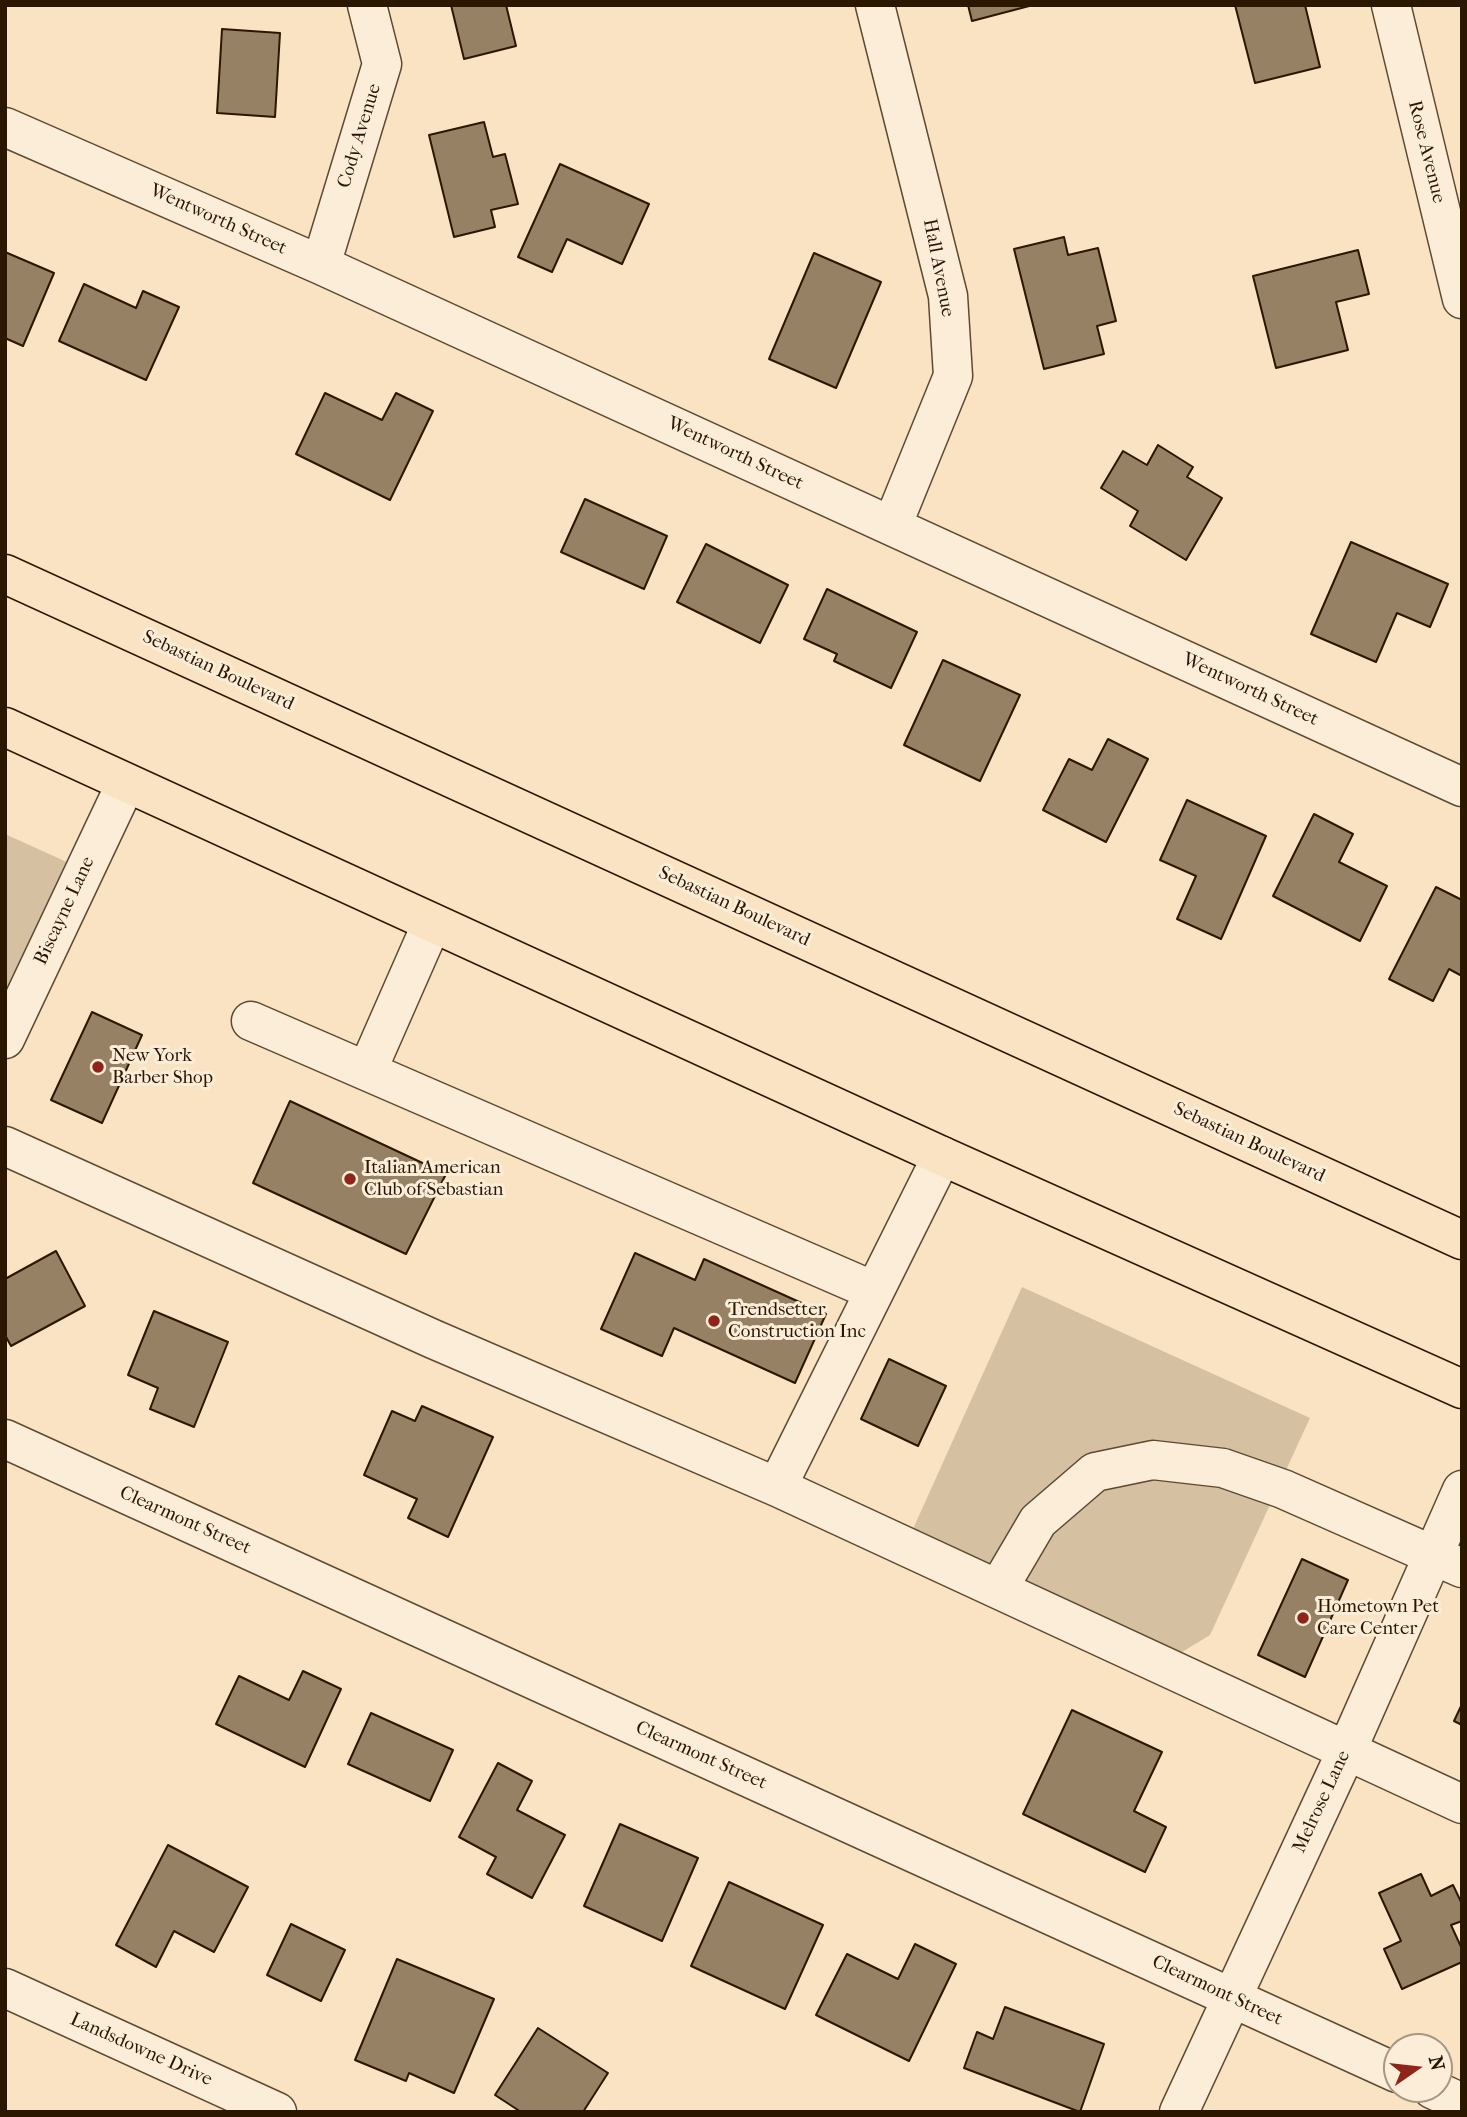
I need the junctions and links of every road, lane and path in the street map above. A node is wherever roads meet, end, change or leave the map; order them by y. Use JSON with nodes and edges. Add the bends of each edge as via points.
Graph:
{"nodes":[{"id":1,"x":367,"y":5,"type":"edge"},
{"id":2,"x":875,"y":5,"type":"edge"},
{"id":3,"x":1391,"y":5,"type":"edge"},
{"id":4,"x":5,"y":127,"type":"edge"},
{"id":5,"x":321,"y":265,"type":"junction"},
{"id":6,"x":1462,"y":299,"type":"edge"},
{"id":7,"x":892,"y":526,"type":"junction"},
{"id":8,"x":5,"y":574,"type":"edge"},
{"id":9,"x":5,"y":727,"type":"edge"},
{"id":10,"x":126,"y":783,"type":"junction"},
{"id":11,"x":1462,"y":787,"type":"edge"},
{"id":12,"x":432,"y":923,"type":"junction"},
{"id":13,"x":251,"y":1021,"type":"dead end"},
{"id":14,"x":5,"y":1039,"type":"edge"},
{"id":15,"x":367,"y":1071,"type":"junction"},
{"id":16,"x":5,"y":1146,"type":"edge"},
{"id":17,"x":942,"y":1156,"type":"junction"},
{"id":18,"x":1462,"y":1240,"type":"edge"},
{"id":19,"x":874,"y":1291,"type":"junction"},
{"id":20,"x":1462,"y":1389,"type":"edge"},
{"id":21,"x":5,"y":1439,"type":"edge"},
{"id":22,"x":777,"y":1487,"type":"junction"},
{"id":23,"x":1462,"y":1490,"type":"edge"},
{"id":24,"x":1448,"y":1562,"type":"edge"},
{"id":25,"x":998,"y":1589,"type":"junction"},
{"id":26,"x":1347,"y":1750,"type":"junction"},
{"id":27,"x":1462,"y":1804,"type":"edge"},
{"id":28,"x":5,"y":1988,"type":"edge"},
{"id":29,"x":1231,"y":1997,"type":"junction"},
{"id":30,"x":1383,"y":2067,"type":"edge"},
{"id":31,"x":278,"y":2112,"type":"edge"},
{"id":32,"x":1179,"y":2112,"type":"edge"}],
"edges":[{"from":1,"to":5,"type":"street","name":"Cody Avenue","via":[[382,64]]},
{"from":2,"to":7,"type":"street","name":"Hall Avenue","via":[[948,296],[953,376]]},
{"from":3,"to":6,"type":"street","name":"Rose Avenue"},
{"from":4,"to":5,"type":"street","name":"Wentworth Street"},
{"from":5,"to":7,"type":"street","name":"Wentworth Street"},
{"from":7,"to":11,"type":"street","name":"Wentworth Street"},
{"from":8,"to":18,"type":"main road","name":"Sebastian Boulevard"},
{"from":9,"to":10,"type":"main road"},
{"from":10,"to":12,"type":"main road"},
{"from":10,"to":14,"type":"street","name":"Biscayne Lane"},
{"from":12,"to":15,"type":"street"},
{"from":12,"to":17,"type":"main road"},
{"from":13,"to":15,"type":"street"},
{"from":15,"to":19,"type":"street"},
{"from":16,"to":22,"type":"street","via":[[433,1339]]},
{"from":17,"to":19,"type":"street"},
{"from":17,"to":20,"type":"main road"},
{"from":19,"to":22,"type":"street"},
{"from":21,"to":29,"type":"street","name":"Clearmont Street"},
{"from":22,"to":25,"type":"street"},
{"from":23,"to":24,"type":"street","name":"Melrose Lane"},
{"from":24,"to":25,"type":"street","via":[[1283,1489],[1223,1468],[1153,1460],[1095,1472],[1038,1521]]},
{"from":24,"to":26,"type":"street","name":"Melrose Lane"},
{"from":25,"to":26,"type":"street"},
{"from":26,"to":27,"type":"street"},
{"from":26,"to":29,"type":"street","name":"Melrose Lane"},
{"from":28,"to":31,"type":"street","name":"Landsdowne Drive"},
{"from":29,"to":30,"type":"street","name":"Clearmont Street"},
{"from":29,"to":32,"type":"street","name":"Melrose Lane"}]}
